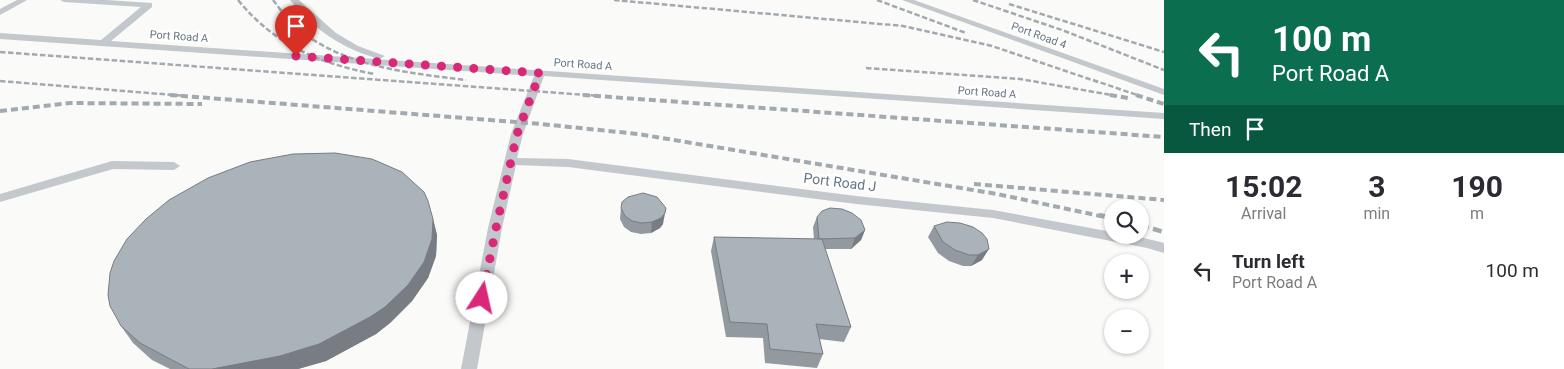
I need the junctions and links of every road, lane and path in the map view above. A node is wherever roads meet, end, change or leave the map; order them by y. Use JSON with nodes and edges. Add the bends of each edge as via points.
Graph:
{"nodes":[{"id":1,"x":23,"y":0,"type":"edge"},
{"id":2,"x":64,"y":0,"type":"edge"},
{"id":3,"x":294,"y":0,"type":"edge"},
{"id":4,"x":906,"y":0,"type":"edge"},
{"id":5,"x":0,"y":12,"type":"edge"},
{"id":6,"x":0,"y":36,"type":"edge"},
{"id":7,"x":103,"y":43,"type":"junction"},
{"id":8,"x":432,"y":66,"type":"junction"},
{"id":9,"x":540,"y":73,"type":"junction"},
{"id":10,"x":1164,"y":92,"type":"edge"},
{"id":11,"x":1164,"y":116,"type":"edge"},
{"id":12,"x":511,"y":161,"type":"junction"},
{"id":13,"x":174,"y":166,"type":"dead end"},
{"id":14,"x":0,"y":198,"type":"edge"},
{"id":15,"x":1164,"y":248,"type":"edge"},
{"id":16,"x":469,"y":369,"type":"edge"}],
"edges":[{"from":1,"to":5,"type":"lane"},
{"from":2,"to":7,"type":"lane","via":[[149,5]]},
{"from":3,"to":8,"type":"lane","via":[[330,35],[366,53]]},
{"from":4,"to":10,"type":"lane","name":"Port Road 4"},
{"from":6,"to":7,"type":"lane","name":"Port Road A"},
{"from":7,"to":8,"type":"lane","name":"Port Road A"},
{"from":8,"to":9,"type":"lane","name":"Port Road A"},
{"from":9,"to":11,"type":"lane","name":"Port Road A"},
{"from":9,"to":12,"type":"lane","via":[[517,134]]},
{"from":12,"to":15,"type":"lane","name":"Port Road J","via":[[568,163],[993,214]]},
{"from":12,"to":16,"type":"lane"},
{"from":13,"to":14,"type":"lane","via":[[112,165]]}]}
